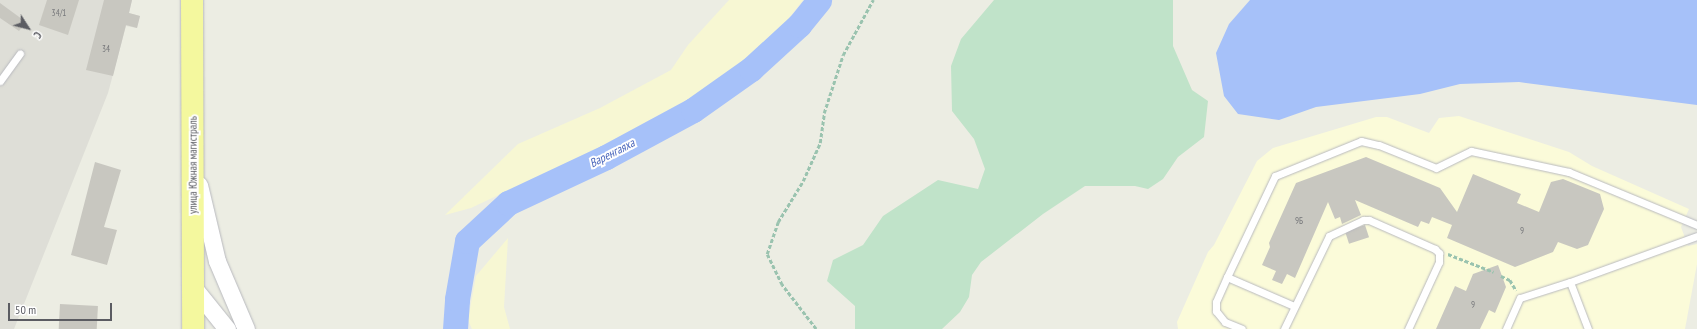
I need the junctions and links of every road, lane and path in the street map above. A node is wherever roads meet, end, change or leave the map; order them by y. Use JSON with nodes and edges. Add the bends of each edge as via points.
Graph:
{"nodes":[{"id":1,"x":192,"y":0,"type":"edge"},
{"id":2,"x":873,"y":0,"type":"edge"},
{"id":3,"x":20,"y":53,"type":"dead end"},
{"id":4,"x":0,"y":81,"type":"edge"},
{"id":5,"x":193,"y":147,"type":"junction"},
{"id":6,"x":1697,"y":225,"type":"edge"},
{"id":7,"x":1697,"y":236,"type":"edge"},
{"id":8,"x":1435,"y":249,"type":"junction"},
{"id":9,"x":1494,"y":272,"type":"dead end"},
{"id":10,"x":1500,"y":276,"type":"dead end"},
{"id":11,"x":1227,"y":278,"type":"junction"},
{"id":12,"x":1570,"y":282,"type":"junction"},
{"id":13,"x":194,"y":288,"type":"junction"},
{"id":14,"x":1520,"y":298,"type":"junction"},
{"id":15,"x":1294,"y":306,"type":"junction"},
{"id":16,"x":193,"y":329,"type":"edge"},
{"id":17,"x":227,"y":329,"type":"edge"},
{"id":18,"x":246,"y":329,"type":"edge"},
{"id":19,"x":816,"y":329,"type":"edge"},
{"id":20,"x":1242,"y":329,"type":"edge"},
{"id":21,"x":1284,"y":329,"type":"edge"},
{"id":22,"x":1408,"y":329,"type":"edge"},
{"id":23,"x":1506,"y":329,"type":"edge"},
{"id":24,"x":1588,"y":329,"type":"edge"}],
"edges":[{"from":1,"to":5,"type":"highway","name":"улица Южная магистраль"},
{"from":2,"to":19,"type":"path","via":[[843,55],[824,113],[820,143],[803,181],[778,222],[767,254],[782,285]]},
{"from":3,"to":4,"type":"lane"},
{"from":5,"to":13,"type":"highway","name":"улица Южная магистраль"},
{"from":5,"to":18,"type":"street","via":[[217,261]]},
{"from":6,"to":11,"type":"lane","via":[[1570,172],[1471,151],[1436,168],[1379,145],[1362,142],[1275,176]]},
{"from":7,"to":12,"type":"lane"},
{"from":8,"to":9,"type":"path"},
{"from":8,"to":15,"type":"lane","via":[[1369,220],[1342,229],[1329,236],[1324,243]]},
{"from":8,"to":22,"type":"lane","via":[[1439,262]]},
{"from":10,"to":14,"type":"path","via":[[1510,280]]},
{"from":11,"to":15,"type":"lane"},
{"from":11,"to":20,"type":"lane","via":[[1216,302],[1216,311],[1225,322]]},
{"from":12,"to":14,"type":"lane"},
{"from":12,"to":24,"type":"lane"},
{"from":13,"to":16,"type":"highway","name":"улица Южная магистраль"},
{"from":13,"to":17,"type":"street"},
{"from":14,"to":23,"type":"lane"},
{"from":15,"to":21,"type":"lane"}]}
